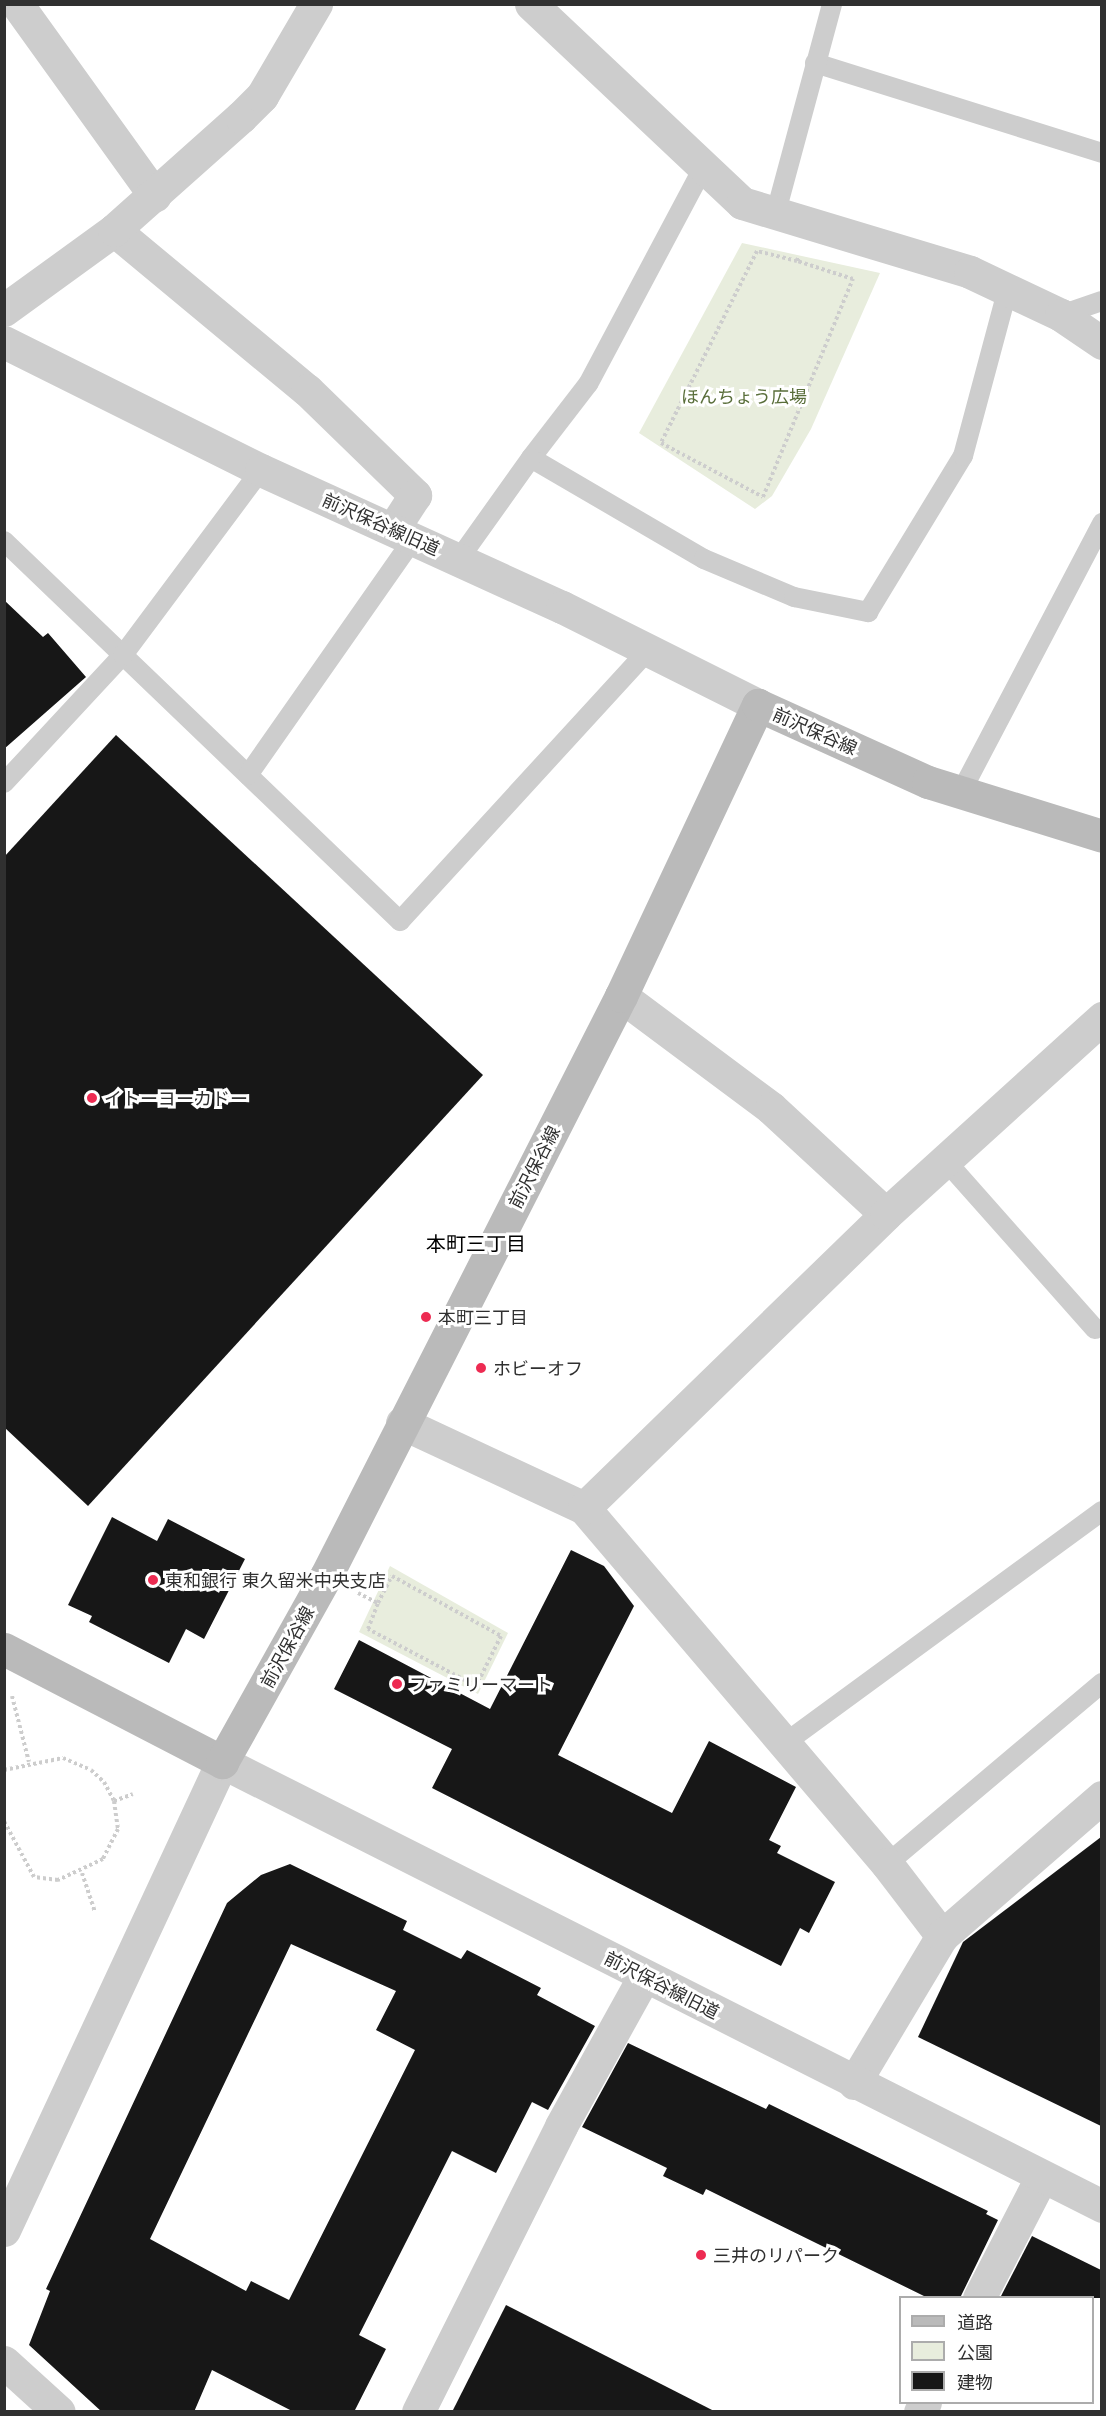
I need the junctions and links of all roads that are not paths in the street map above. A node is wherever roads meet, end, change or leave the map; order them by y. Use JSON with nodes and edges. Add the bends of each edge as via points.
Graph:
{"nodes":[{"id":1,"x":17,"y":4,"type":"edge"},
{"id":2,"x":315,"y":4,"type":"edge"},
{"id":3,"x":531,"y":4,"type":"edge"},
{"id":4,"x":832,"y":4,"type":"edge"},
{"id":5,"x":815,"y":63,"type":"junction"},
{"id":6,"x":1101,"y":153,"type":"edge"},
{"id":7,"x":702,"y":170,"type":"junction"},
{"id":8,"x":155,"y":196,"type":"junction"},
{"id":9,"x":776,"y":212,"type":"junction"},
{"id":10,"x":114,"y":230,"type":"junction"},
{"id":11,"x":1008,"y":288,"type":"junction"},
{"id":12,"x":1101,"y":301,"type":"edge"},
{"id":13,"x":4,"y":310,"type":"edge"},
{"id":14,"x":1061,"y":315,"type":"junction"},
{"id":15,"x":4,"y":342,"type":"edge"},
{"id":16,"x":1101,"y":343,"type":"edge"},
{"id":17,"x":531,"y":458,"type":"junction"},
{"id":18,"x":261,"y":470,"type":"junction"},
{"id":19,"x":1101,"y":523,"type":"edge"},
{"id":20,"x":404,"y":533,"type":"junction"},
{"id":21,"x":4,"y":541,"type":"edge"},
{"id":22,"x":459,"y":559,"type":"junction"},
{"id":23,"x":648,"y":650,"type":"junction"},
{"id":24,"x":123,"y":655,"type":"junction"},
{"id":25,"x":759,"y":705,"type":"junction"},
{"id":26,"x":248,"y":775,"type":"junction"},
{"id":27,"x":4,"y":783,"type":"edge"},
{"id":28,"x":961,"y":792,"type":"junction"},
{"id":29,"x":1101,"y":836,"type":"edge"},
{"id":30,"x":621,"y":996,"type":"junction"},
{"id":31,"x":1101,"y":1018,"type":"edge"},
{"id":32,"x":945,"y":1160,"type":"junction"},
{"id":33,"x":886,"y":1214,"type":"junction"},
{"id":34,"x":1095,"y":1329,"type":"dead end"},
{"id":35,"x":402,"y":1424,"type":"junction"},
{"id":36,"x":584,"y":1508,"type":"junction"},
{"id":37,"x":1101,"y":1511,"type":"edge"},
{"id":38,"x":4,"y":1649,"type":"edge"},
{"id":39,"x":1101,"y":1683,"type":"edge"},
{"id":40,"x":784,"y":1743,"type":"junction"},
{"id":41,"x":222,"y":1762,"type":"junction"},
{"id":42,"x":1101,"y":1797,"type":"edge"},
{"id":43,"x":887,"y":1864,"type":"junction"},
{"id":44,"x":942,"y":1936,"type":"junction"},
{"id":45,"x":644,"y":1976,"type":"junction"},
{"id":46,"x":854,"y":2083,"type":"junction"},
{"id":47,"x":1041,"y":2178,"type":"junction"},
{"id":48,"x":1101,"y":2206,"type":"edge"},
{"id":49,"x":4,"y":2230,"type":"edge"},
{"id":50,"x":980,"y":2296,"type":"edge"},
{"id":51,"x":4,"y":2362,"type":"edge"},
{"id":52,"x":59,"y":2412,"type":"edge"},
{"id":53,"x":418,"y":2412,"type":"edge"}],
"edges":[{"from":1,"to":8,"type":"street"},
{"from":2,"to":8,"type":"street","via":[[262,96]]},
{"from":3,"to":7,"type":"street"},
{"from":4,"to":5,"type":"lane"},
{"from":5,"to":6,"type":"lane"},
{"from":5,"to":9,"type":"lane"},
{"from":7,"to":9,"type":"street","via":[[742,203]]},
{"from":7,"to":17,"type":"lane","via":[[588,384]]},
{"from":8,"to":10,"type":"street"},
{"from":9,"to":11,"type":"street"},
{"from":10,"to":13,"type":"street"},
{"from":10,"to":20,"type":"street","via":[[307,390],[415,495]]},
{"from":11,"to":14,"type":"street"},
{"from":11,"to":17,"type":"lane","via":[[963,456],[868,612],[794,597],[704,559]]},
{"from":12,"to":14,"type":"lane"},
{"from":14,"to":16,"type":"street"},
{"from":15,"to":18,"type":"street","name":"前沢保谷線旧道"},
{"from":17,"to":22,"type":"lane"},
{"from":18,"to":20,"type":"street","name":"前沢保谷線旧道"},
{"from":18,"to":24,"type":"lane"},
{"from":19,"to":28,"type":"lane"},
{"from":20,"to":22,"type":"street","name":"前沢保谷線旧道"},
{"from":20,"to":26,"type":"lane"},
{"from":21,"to":24,"type":"lane"},
{"from":22,"to":23,"type":"street","name":"前沢保谷線旧道"},
{"from":23,"to":25,"type":"street","name":"前沢保谷線旧道"},
{"from":23,"to":26,"type":"lane","via":[[400,921]]},
{"from":24,"to":26,"type":"lane"},
{"from":24,"to":27,"type":"lane"},
{"from":25,"to":28,"type":"main road","name":"前沢保谷線","via":[[928,782]]},
{"from":25,"to":30,"type":"main road","name":"前沢保谷線"},
{"from":28,"to":29,"type":"main road","name":"前沢保谷線"},
{"from":30,"to":33,"type":"street","via":[[771,1108]]},
{"from":30,"to":35,"type":"main road","name":"前沢保谷線"},
{"from":31,"to":32,"type":"street"},
{"from":32,"to":33,"type":"street"},
{"from":32,"to":34,"type":"lane"},
{"from":33,"to":36,"type":"street"},
{"from":35,"to":36,"type":"street"},
{"from":35,"to":41,"type":"main road","name":"前沢保谷線","via":[[326,1576]]},
{"from":36,"to":40,"type":"street"},
{"from":37,"to":40,"type":"lane"},
{"from":38,"to":41,"type":"main road"},
{"from":39,"to":43,"type":"lane"},
{"from":40,"to":43,"type":"street"},
{"from":41,"to":45,"type":"street","name":"前沢保谷線旧道"},
{"from":41,"to":49,"type":"street"},
{"from":42,"to":44,"type":"street"},
{"from":43,"to":44,"type":"street"},
{"from":44,"to":46,"type":"street"},
{"from":45,"to":46,"type":"street","name":"前沢保谷線旧道"},
{"from":45,"to":53,"type":"street","via":[[561,2126]]},
{"from":46,"to":47,"type":"street","name":"前沢保谷線旧道"},
{"from":47,"to":48,"type":"street","name":"前沢保谷線旧道"},
{"from":47,"to":50,"type":"street"},
{"from":51,"to":52,"type":"street"}]}
